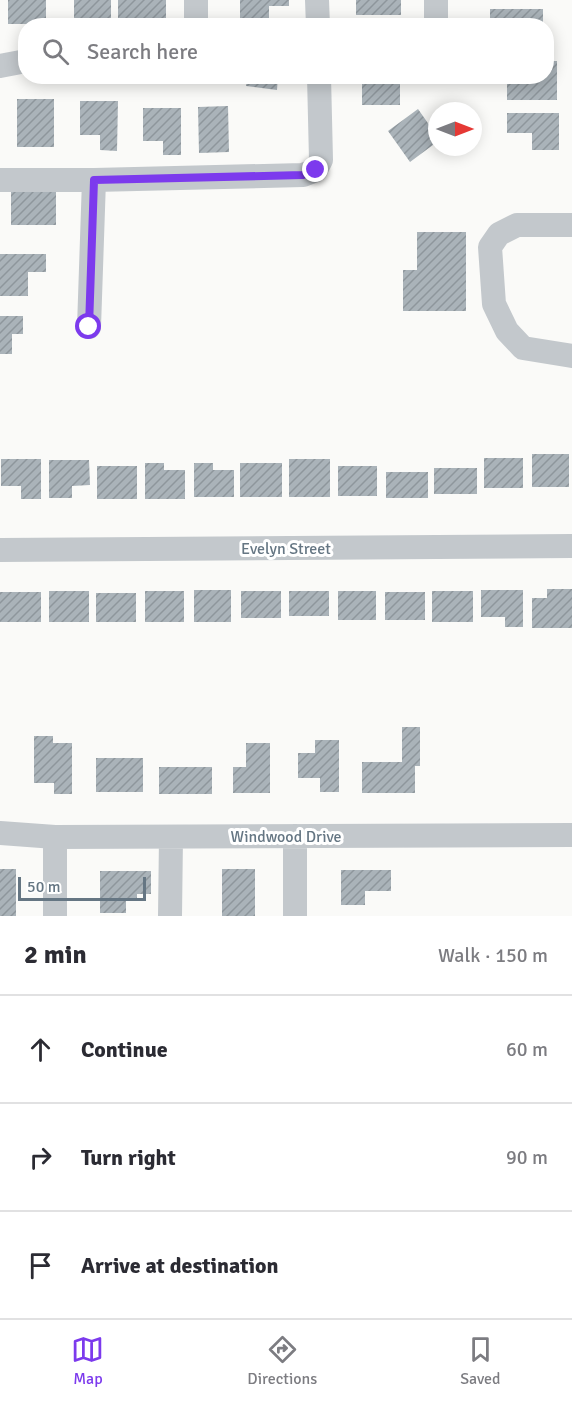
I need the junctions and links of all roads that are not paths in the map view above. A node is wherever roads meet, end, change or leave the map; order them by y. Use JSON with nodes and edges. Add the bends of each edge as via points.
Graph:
{"nodes":[{"id":1,"x":196,"y":0,"type":"edge"},
{"id":2,"x":317,"y":0,"type":"edge"},
{"id":3,"x":436,"y":0,"type":"edge"},
{"id":4,"x":196,"y":18,"type":"edge"},
{"id":5,"x":318,"y":18,"type":"edge"},
{"id":6,"x":436,"y":18,"type":"edge"},
{"id":7,"x":18,"y":63,"type":"edge"},
{"id":8,"x":0,"y":66,"type":"edge"},
{"id":9,"x":319,"y":84,"type":"edge"},
{"id":10,"x":0,"y":180,"type":"edge"},
{"id":11,"x":94,"y":180,"type":"junction"},
{"id":12,"x":572,"y":225,"type":"edge"},
{"id":13,"x":89,"y":327,"type":"dead end"},
{"id":14,"x":572,"y":356,"type":"edge"},
{"id":15,"x":572,"y":546,"type":"edge"},
{"id":16,"x":0,"y":550,"type":"edge"},
{"id":17,"x":0,"y":833,"type":"edge"},
{"id":18,"x":572,"y":835,"type":"edge"},
{"id":19,"x":295,"y":836,"type":"junction"},
{"id":20,"x":55,"y":837,"type":"junction"},
{"id":21,"x":171,"y":837,"type":"junction"},
{"id":22,"x":55,"y":916,"type":"edge"},
{"id":23,"x":170,"y":916,"type":"edge"},
{"id":24,"x":295,"y":916,"type":"edge"}],
"edges":[{"from":1,"to":4,"type":"street"},
{"from":2,"to":5,"type":"street"},
{"from":3,"to":6,"type":"street"},
{"from":7,"to":8,"type":"street"},
{"from":9,"to":11,"type":"street","via":[[321,160],[316,170],[303,175]]},
{"from":10,"to":11,"type":"street"},
{"from":11,"to":13,"type":"street"},
{"from":12,"to":14,"type":"street","via":[[517,225],[499,234],[490,247],[494,304],[507,331],[523,348]]},
{"from":15,"to":16,"type":"street","name":"Evelyn Street"},
{"from":17,"to":20,"type":"street","name":"Windwood Drive"},
{"from":18,"to":19,"type":"street","name":"Windwood Drive"},
{"from":19,"to":21,"type":"street","name":"Windwood Drive"},
{"from":19,"to":24,"type":"street"},
{"from":20,"to":21,"type":"street","name":"Windwood Drive"},
{"from":20,"to":22,"type":"street"},
{"from":21,"to":23,"type":"street"}]}
